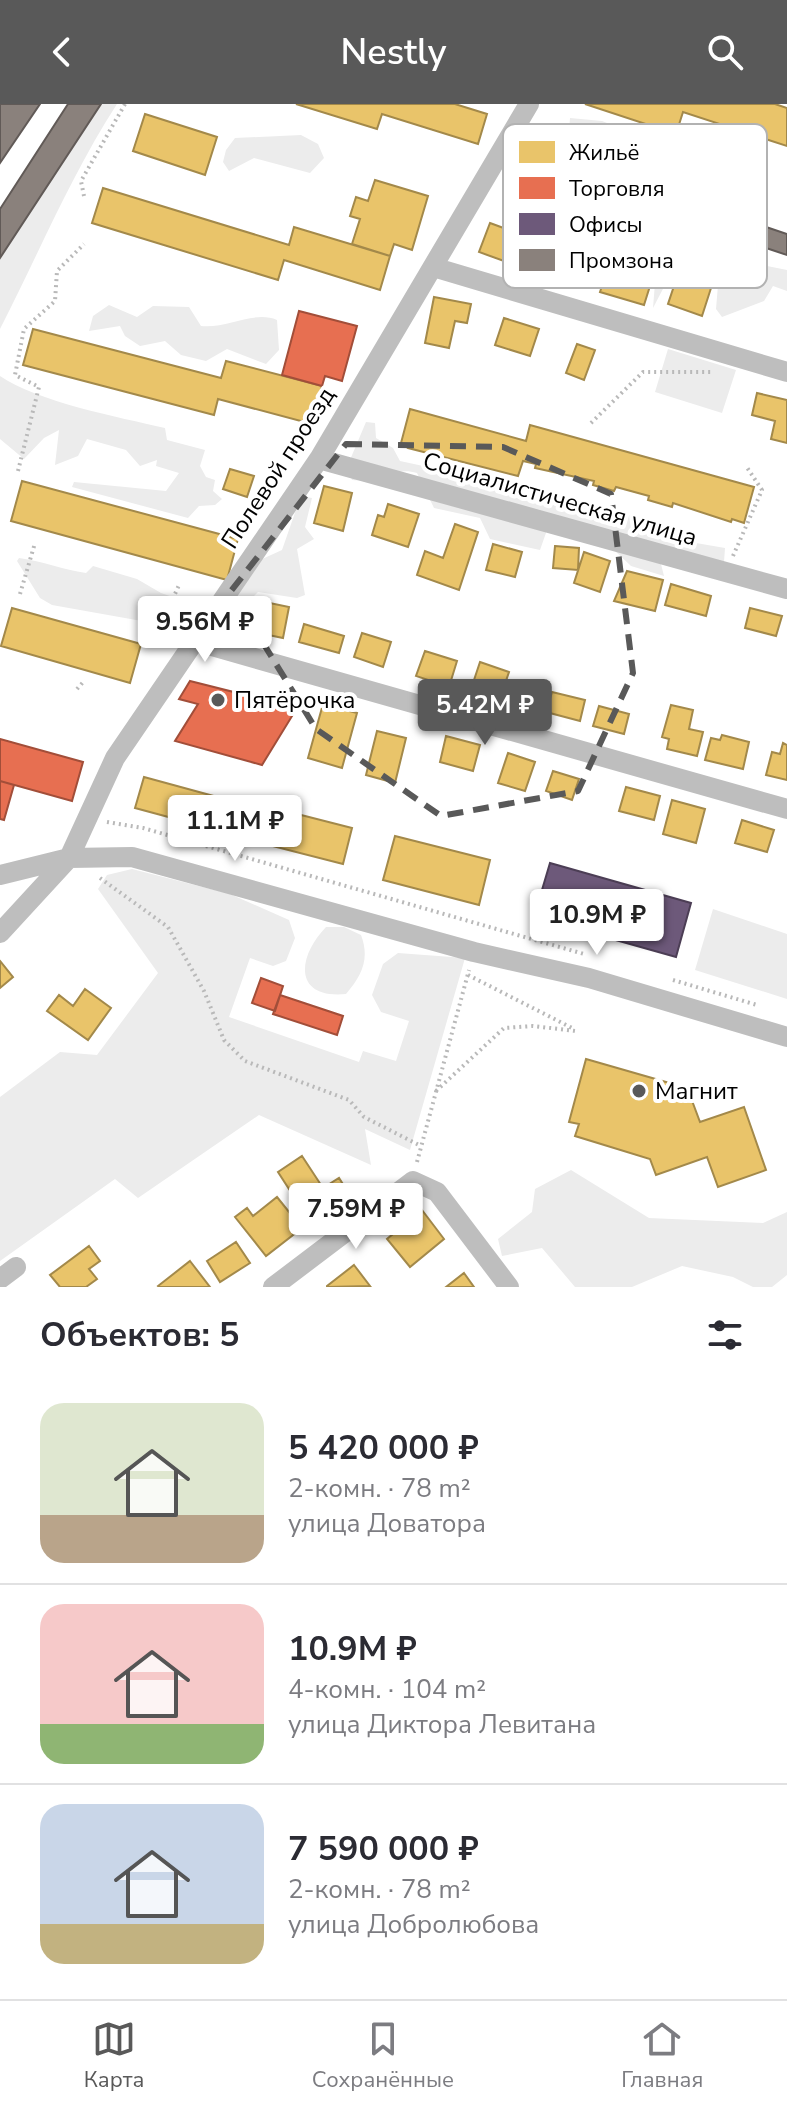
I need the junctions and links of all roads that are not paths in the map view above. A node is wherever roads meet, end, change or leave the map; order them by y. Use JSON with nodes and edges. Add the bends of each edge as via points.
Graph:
{"nodes":[{"id":1,"x":529,"y":104,"type":"edge"},
{"id":2,"x":517,"y":124,"type":"edge"},
{"id":3,"x":503,"y":148,"type":"edge"},
{"id":4,"x":433,"y":267,"type":"junction"},
{"id":5,"x":503,"y":288,"type":"edge"},
{"id":6,"x":504,"y":288,"type":"edge"},
{"id":7,"x":787,"y":372,"type":"edge"},
{"id":8,"x":319,"y":459,"type":"junction"},
{"id":9,"x":787,"y":589,"type":"edge"},
{"id":10,"x":194,"y":641,"type":"junction"},
{"id":11,"x":787,"y":809,"type":"edge"},
{"id":12,"x":69,"y":858,"type":"junction"},
{"id":13,"x":0,"y":875,"type":"edge"},
{"id":14,"x":0,"y":933,"type":"edge"},
{"id":15,"x":787,"y":1037,"type":"edge"},
{"id":16,"x":273,"y":1287,"type":"edge"},
{"id":17,"x":509,"y":1287,"type":"edge"}],
"edges":[{"from":1,"to":2,"type":"street","name":"Полевой проезд"},
{"from":3,"to":4,"type":"street","name":"Полевой проезд"},
{"from":4,"to":5,"type":"street"},
{"from":4,"to":8,"type":"street","name":"Полевой проезд"},
{"from":6,"to":7,"type":"street"},
{"from":8,"to":9,"type":"street","name":"Социалистическая улица"},
{"from":8,"to":10,"type":"street","name":"Полевой проезд"},
{"from":10,"to":11,"type":"street"},
{"from":10,"to":12,"type":"street","name":"Полевой проезд","via":[[115,758]]},
{"from":12,"to":13,"type":"street"},
{"from":12,"to":14,"type":"street"},
{"from":12,"to":15,"type":"street","via":[[132,857],[474,952],[589,978]]},
{"from":16,"to":17,"type":"street","via":[[413,1181],[437,1192]]}]}
